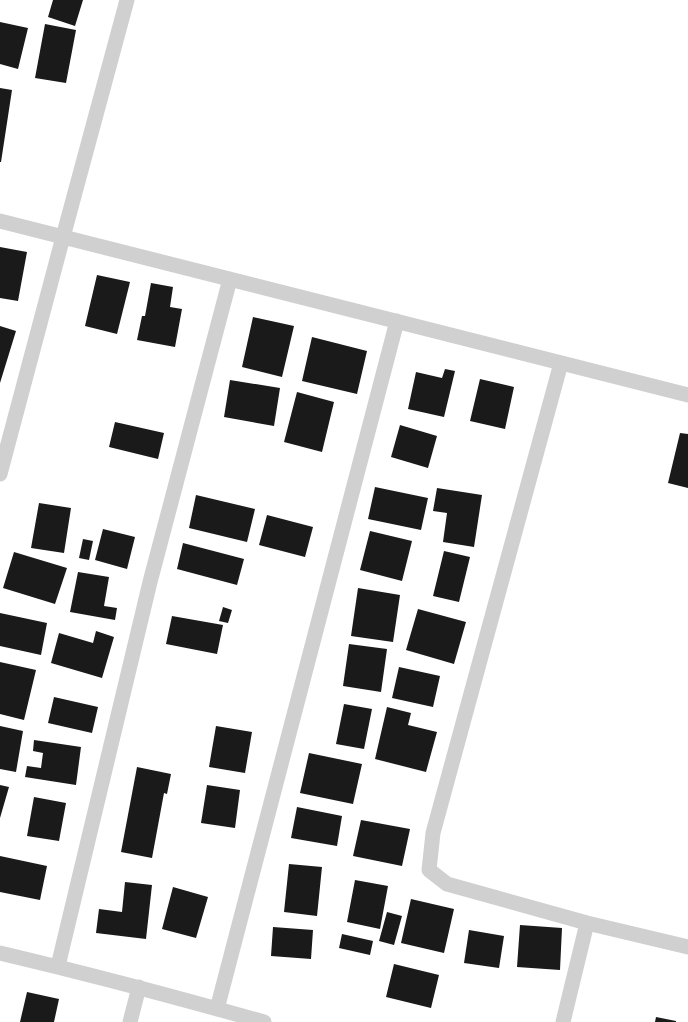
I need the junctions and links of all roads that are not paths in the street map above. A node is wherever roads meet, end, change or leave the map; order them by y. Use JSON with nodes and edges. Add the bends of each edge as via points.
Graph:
{"nodes":[{"id":1,"x":128,"y":0,"type":"edge"},
{"id":2,"x":0,"y":221,"type":"edge"},
{"id":3,"x":62,"y":237,"type":"junction"},
{"id":4,"x":230,"y":279,"type":"junction"},
{"id":5,"x":397,"y":322,"type":"junction"},
{"id":6,"x":561,"y":363,"type":"junction"},
{"id":7,"x":688,"y":395,"type":"edge"},
{"id":8,"x":7,"y":420,"type":"edge"},
{"id":9,"x":0,"y":474,"type":"edge"},
{"id":10,"x":587,"y":922,"type":"junction"},
{"id":11,"x":688,"y":947,"type":"edge"},
{"id":12,"x":1,"y":957,"type":"edge"},
{"id":13,"x":58,"y":966,"type":"junction"},
{"id":14,"x":139,"y":987,"type":"junction"},
{"id":15,"x":217,"y":1009,"type":"junction"},
{"id":16,"x":130,"y":1022,"type":"edge"},
{"id":17,"x":264,"y":1022,"type":"edge"},
{"id":18,"x":563,"y":1022,"type":"edge"}],
"edges":[{"from":1,"to":3,"type":"street"},
{"from":2,"to":3,"type":"street"},
{"from":3,"to":4,"type":"street"},
{"from":3,"to":8,"type":"street"},
{"from":4,"to":5,"type":"street"},
{"from":4,"to":13,"type":"street","via":[[150,582]]},
{"from":5,"to":6,"type":"street"},
{"from":5,"to":15,"type":"street"},
{"from":6,"to":7,"type":"street"},
{"from":6,"to":10,"type":"street","via":[[433,833],[428,870],[447,884]]},
{"from":8,"to":9,"type":"street"},
{"from":10,"to":11,"type":"street"},
{"from":10,"to":18,"type":"street"},
{"from":12,"to":13,"type":"street"},
{"from":13,"to":14,"type":"street"},
{"from":14,"to":15,"type":"street"},
{"from":14,"to":16,"type":"street"},
{"from":15,"to":17,"type":"street"}]}
